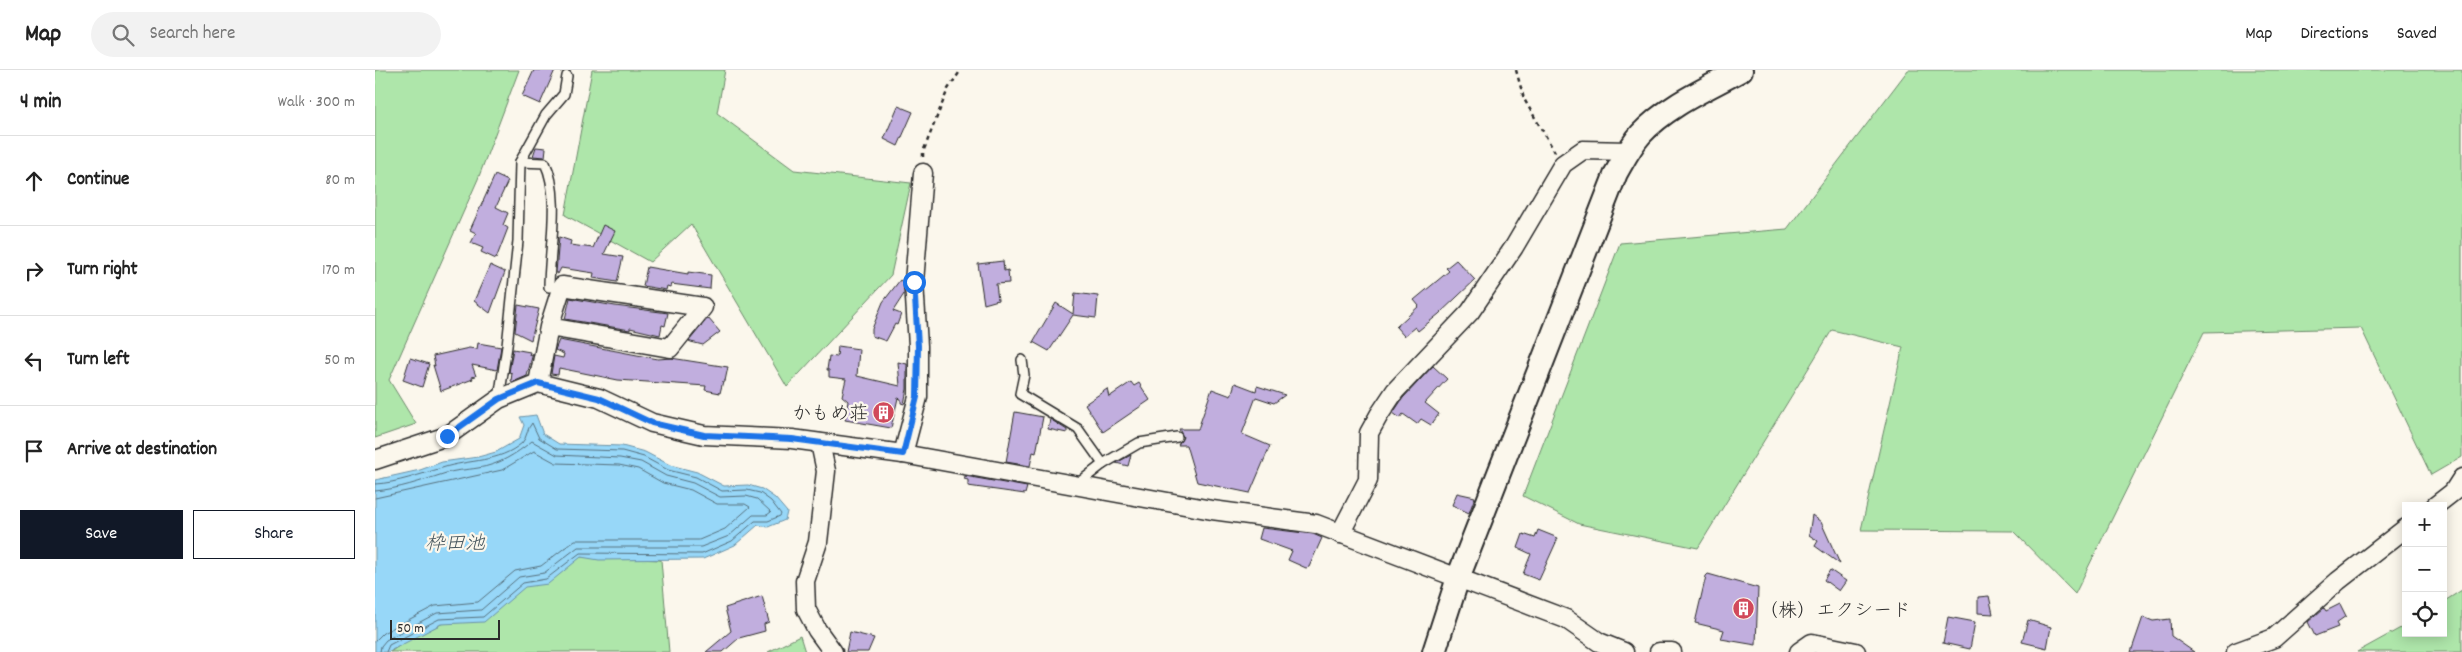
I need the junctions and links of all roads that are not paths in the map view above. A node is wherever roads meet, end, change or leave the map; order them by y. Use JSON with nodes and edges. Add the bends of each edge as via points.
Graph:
{"nodes":[{"id":1,"x":1741,"y":70,"type":"edge"},
{"id":2,"x":567,"y":76,"type":"dead end"},
{"id":3,"x":1629,"y":151,"type":"junction"},
{"id":4,"x":519,"y":162,"type":"junction"},
{"id":5,"x":923,"y":173,"type":"road end"},
{"id":6,"x":562,"y":286,"type":"junction"},
{"id":7,"x":549,"y":327,"type":"junction"},
{"id":8,"x":1021,"y":360,"type":"dead end"},
{"id":9,"x":538,"y":383,"type":"junction"},
{"id":10,"x":499,"y":399,"type":"junction"},
{"id":11,"x":1177,"y":437,"type":"dead end"},
{"id":12,"x":820,"y":443,"type":"junction"},
{"id":13,"x":903,"y":454,"type":"junction"},
{"id":14,"x":375,"y":460,"type":"edge"},
{"id":15,"x":1103,"y":464,"type":"junction"},
{"id":16,"x":2462,"y":478,"type":"edge"},
{"id":17,"x":1075,"y":485,"type":"junction"},
{"id":18,"x":2440,"y":502,"type":"edge"},
{"id":19,"x":2402,"y":531,"type":"edge"},
{"id":20,"x":1340,"y":534,"type":"junction"},
{"id":21,"x":1458,"y":578,"type":"junction"},
{"id":22,"x":833,"y":652,"type":"edge"},
{"id":23,"x":1434,"y":652,"type":"edge"},
{"id":24,"x":1624,"y":652,"type":"edge"},
{"id":25,"x":1659,"y":652,"type":"edge"},
{"id":26,"x":1673,"y":652,"type":"edge"},
{"id":27,"x":1799,"y":652,"type":"edge"},
{"id":28,"x":1856,"y":652,"type":"edge"},
{"id":29,"x":2236,"y":652,"type":"edge"}],
"edges":[{"from":1,"to":3,"type":"street","via":[[1667,112],[1640,135]]},
{"from":2,"to":4,"type":"lane","via":[[565,94],[546,116]]},
{"from":3,"to":20,"type":"street","via":[[1583,150],[1563,164],[1515,247],[1471,312],[1395,391],[1379,415],[1369,433],[1368,480]]},
{"from":3,"to":21,"type":"street","via":[[1616,173]]},
{"from":4,"to":6,"type":"lane","via":[[545,163],[551,175],[554,227],[549,256],[549,287]]},
{"from":4,"to":10,"type":"lane","via":[[518,241]]},
{"from":5,"to":13,"type":"street","via":[[914,282],[917,397]]},
{"from":6,"to":7,"type":"street"},
{"from":6,"to":7,"type":"street","via":[[703,307],[670,348]]},
{"from":7,"to":9,"type":"street"},
{"from":8,"to":15,"type":"lane","via":[[1024,374],[1020,394],[1078,428]]},
{"from":9,"to":10,"type":"street"},
{"from":9,"to":12,"type":"street","via":[[599,398],[652,423],[704,435]]},
{"from":10,"to":14,"type":"street","via":[[447,436]]},
{"from":11,"to":15,"type":"lane","via":[[1139,443]]},
{"from":12,"to":13,"type":"street"},
{"from":12,"to":22,"type":"street","via":[[827,471],[818,542],[805,582],[807,609]]},
{"from":13,"to":17,"type":"street"},
{"from":15,"to":17,"type":"lane"},
{"from":16,"to":18,"type":"street","via":[[2453,492]]},
{"from":17,"to":20,"type":"street","via":[[1212,510],[1316,524]]},
{"from":19,"to":29,"type":"street","via":[[2338,581],[2274,638]]},
{"from":20,"to":21,"type":"street"},
{"from":21,"to":23,"type":"street"},
{"from":21,"to":24,"type":"street","via":[[1566,619],[1599,642]]},
{"from":25,"to":26,"type":"street"},
{"from":27,"to":28,"type":"street","via":[[1812,643]]}]}
